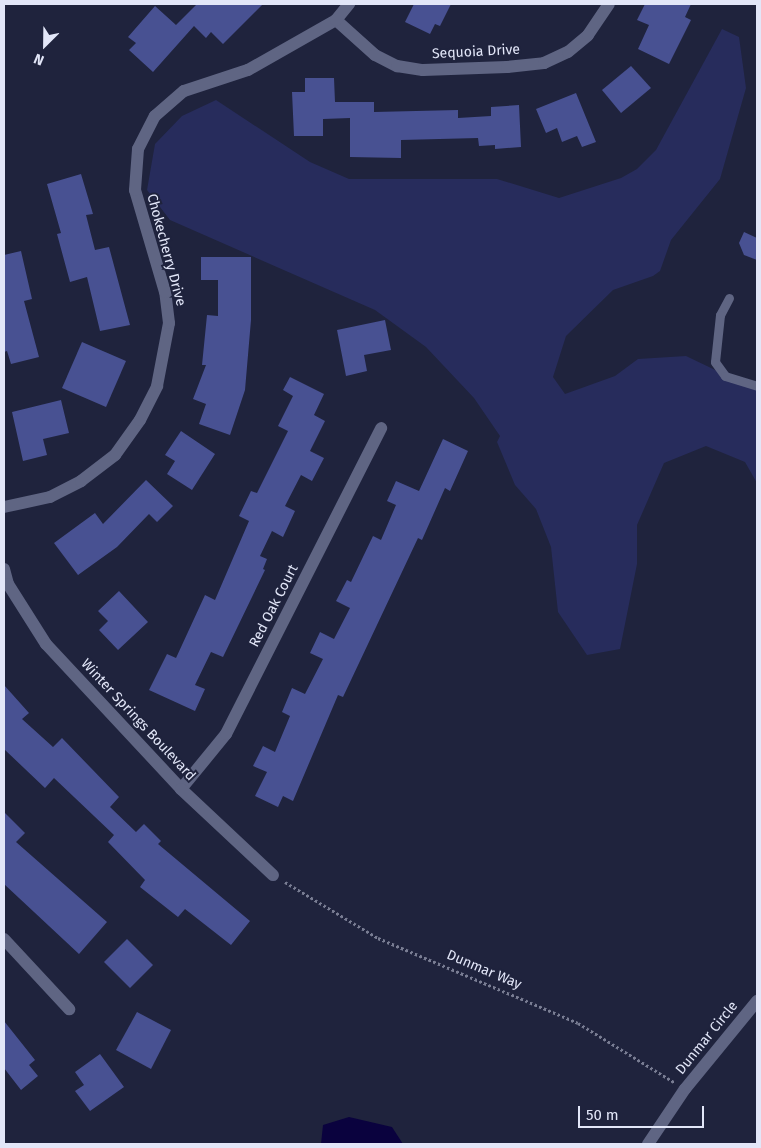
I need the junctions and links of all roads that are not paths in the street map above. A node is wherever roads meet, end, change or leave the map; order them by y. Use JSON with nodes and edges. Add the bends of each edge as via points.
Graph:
{"nodes":[{"id":1,"x":349,"y":4,"type":"edge"},
{"id":2,"x":609,"y":4,"type":"edge"},
{"id":3,"x":336,"y":20,"type":"junction"},
{"id":4,"x":729,"y":298,"type":"dead end"},
{"id":5,"x":757,"y":386,"type":"edge"},
{"id":6,"x":381,"y":428,"type":"dead end"},
{"id":7,"x":4,"y":507,"type":"edge"},
{"id":8,"x":4,"y":569,"type":"edge"},
{"id":9,"x":181,"y":789,"type":"junction"},
{"id":10,"x":273,"y":875,"type":"road end"},
{"id":11,"x":4,"y":939,"type":"edge"},
{"id":12,"x":757,"y":1001,"type":"edge"},
{"id":13,"x":69,"y":1009,"type":"dead end"},
{"id":14,"x":648,"y":1144,"type":"edge"}],
"edges":[{"from":1,"to":3,"type":"street","name":"Chokecherry Drive"},
{"from":2,"to":3,"type":"street","name":"Sequoia Drive","via":[[588,35],[568,52],[544,63],[507,67],[423,70],[397,66],[375,55]]},
{"from":3,"to":7,"type":"street","name":"Chokecherry Drive","via":[[248,70],[184,91],[155,116],[138,149],[134,190],[164,292],[169,323],[157,386],[140,420],[115,455],[81,481],[50,497]]},
{"from":4,"to":5,"type":"lane","via":[[720,315],[715,362],[725,376]]},
{"from":6,"to":9,"type":"street","name":"Red Oak Court","via":[[226,734]]},
{"from":8,"to":9,"type":"street","name":"Winter Springs Boulevard","via":[[8,584],[46,644]]},
{"from":9,"to":10,"type":"street","name":"Winter Springs Boulevard"},
{"from":11,"to":13,"type":"street"},
{"from":12,"to":14,"type":"street","name":"Dunmar Circle","via":[[685,1089]]}]}
